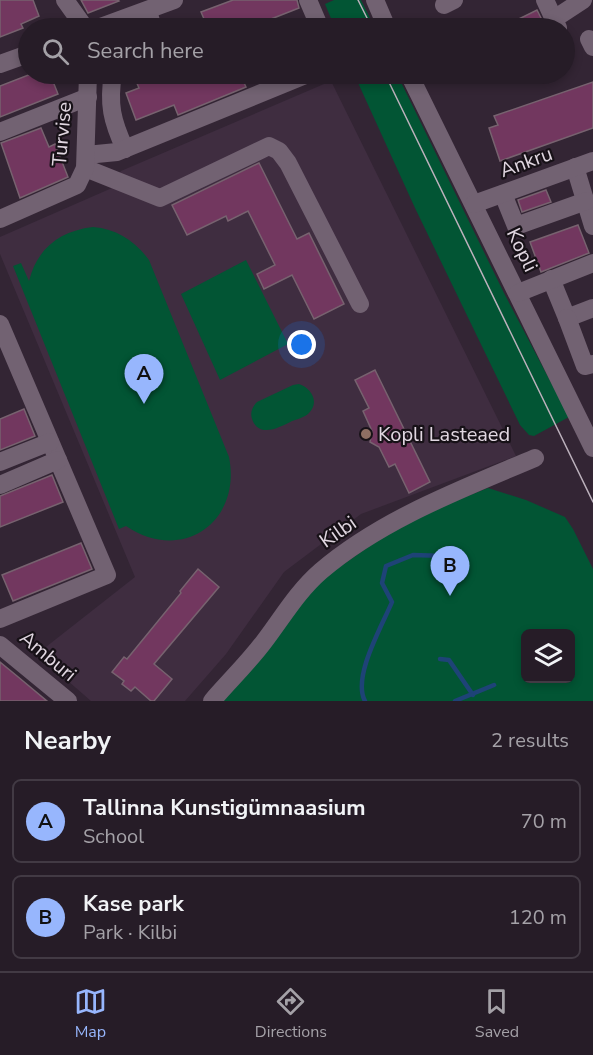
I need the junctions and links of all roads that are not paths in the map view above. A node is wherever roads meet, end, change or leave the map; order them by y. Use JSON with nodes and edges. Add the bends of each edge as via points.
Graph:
{"nodes":[{"id":1,"x":65,"y":0,"type":"edge"},
{"id":2,"x":174,"y":0,"type":"edge"},
{"id":3,"x":308,"y":0,"type":"edge"},
{"id":4,"x":375,"y":0,"type":"edge"},
{"id":5,"x":545,"y":0,"type":"edge"},
{"id":6,"x":583,"y":0,"type":"edge"},
{"id":7,"x":148,"y":11,"type":"junction"},
{"id":8,"x":78,"y":18,"type":"edge"},
{"id":9,"x":127,"y":18,"type":"edge"},
{"id":10,"x":150,"y":18,"type":"edge"},
{"id":11,"x":316,"y":18,"type":"edge"},
{"id":12,"x":383,"y":18,"type":"edge"},
{"id":13,"x":553,"y":18,"type":"edge"},
{"id":14,"x":563,"y":18,"type":"edge"},
{"id":15,"x":18,"y":58,"type":"edge"},
{"id":16,"x":0,"y":64,"type":"edge"},
{"id":17,"x":88,"y":84,"type":"edge"},
{"id":18,"x":112,"y":84,"type":"edge"},
{"id":19,"x":284,"y":84,"type":"edge"},
{"id":20,"x":414,"y":84,"type":"edge"},
{"id":21,"x":88,"y":97,"type":"junction"},
{"id":22,"x":0,"y":132,"type":"edge"},
{"id":23,"x":125,"y":149,"type":"junction"},
{"id":24,"x":86,"y":161,"type":"junction"},
{"id":25,"x":593,"y":161,"type":"edge"},
{"id":26,"x":575,"y":168,"type":"junction"},
{"id":27,"x":503,"y":194,"type":"junction"},
{"id":28,"x":586,"y":201,"type":"junction"},
{"id":29,"x":474,"y":204,"type":"junction"},
{"id":30,"x":0,"y":219,"type":"edge"},
{"id":31,"x":593,"y":226,"type":"edge"},
{"id":32,"x":593,"y":263,"type":"edge"},
{"id":33,"x":551,"y":279,"type":"junction"},
{"id":34,"x":518,"y":292,"type":"junction"},
{"id":35,"x":360,"y":304,"type":"dead end"},
{"id":36,"x":593,"y":308,"type":"edge"},
{"id":37,"x":567,"y":318,"type":"junction"},
{"id":38,"x":1,"y":326,"type":"edge"},
{"id":39,"x":593,"y":363,"type":"edge"},
{"id":40,"x":50,"y":442,"type":"junction"},
{"id":41,"x":593,"y":448,"type":"edge"},
{"id":42,"x":535,"y":458,"type":"dead end"},
{"id":43,"x":58,"y":460,"type":"junction"},
{"id":44,"x":0,"y":462,"type":"edge"},
{"id":45,"x":0,"y":485,"type":"edge"},
{"id":46,"x":0,"y":619,"type":"edge"},
{"id":47,"x":0,"y":645,"type":"edge"},
{"id":48,"x":68,"y":701,"type":"edge"},
{"id":49,"x":212,"y":701,"type":"edge"}],
"edges":[{"from":1,"to":8,"type":"street"},
{"from":2,"to":7,"type":"street"},
{"from":3,"to":11,"type":"street"},
{"from":4,"to":12,"type":"street"},
{"from":5,"to":13,"type":"street"},
{"from":6,"to":14,"type":"street"},
{"from":7,"to":9,"type":"street"},
{"from":7,"to":10,"type":"street"},
{"from":15,"to":16,"type":"street"},
{"from":17,"to":21,"type":"street","name":"Turvise"},
{"from":18,"to":23,"type":"street","via":[[110,110]]},
{"from":19,"to":23,"type":"street"},
{"from":20,"to":29,"type":"street","name":"Kopli"},
{"from":21,"to":22,"type":"street"},
{"from":21,"to":24,"type":"street","name":"Turvise"},
{"from":23,"to":24,"type":"street"},
{"from":24,"to":30,"type":"street","name":"Turvise","via":[[77,185]]},
{"from":24,"to":35,"type":"street","via":[[160,198],[269,146],[279,151]]},
{"from":25,"to":26,"type":"street","name":"Ankru"},
{"from":26,"to":27,"type":"street","name":"Ankru"},
{"from":26,"to":28,"type":"street"},
{"from":27,"to":28,"type":"street","via":[[516,226]]},
{"from":27,"to":29,"type":"street","name":"Ankru"},
{"from":28,"to":31,"type":"street"},
{"from":29,"to":34,"type":"street","name":"Kopli"},
{"from":32,"to":33,"type":"street"},
{"from":33,"to":34,"type":"street"},
{"from":33,"to":37,"type":"street"},
{"from":34,"to":41,"type":"street","name":"Kopli"},
{"from":36,"to":37,"type":"street"},
{"from":37,"to":39,"type":"street","via":[[585,366]]},
{"from":38,"to":40,"type":"street"},
{"from":40,"to":43,"type":"street"},
{"from":40,"to":44,"type":"street"},
{"from":42,"to":49,"type":"street","name":"Kilbi","via":[[458,491],[372,535],[321,571],[296,595],[265,640]]},
{"from":43,"to":45,"type":"street"},
{"from":43,"to":46,"type":"street","via":[[107,575]]},
{"from":47,"to":48,"type":"street","name":"Amburi"}]}
